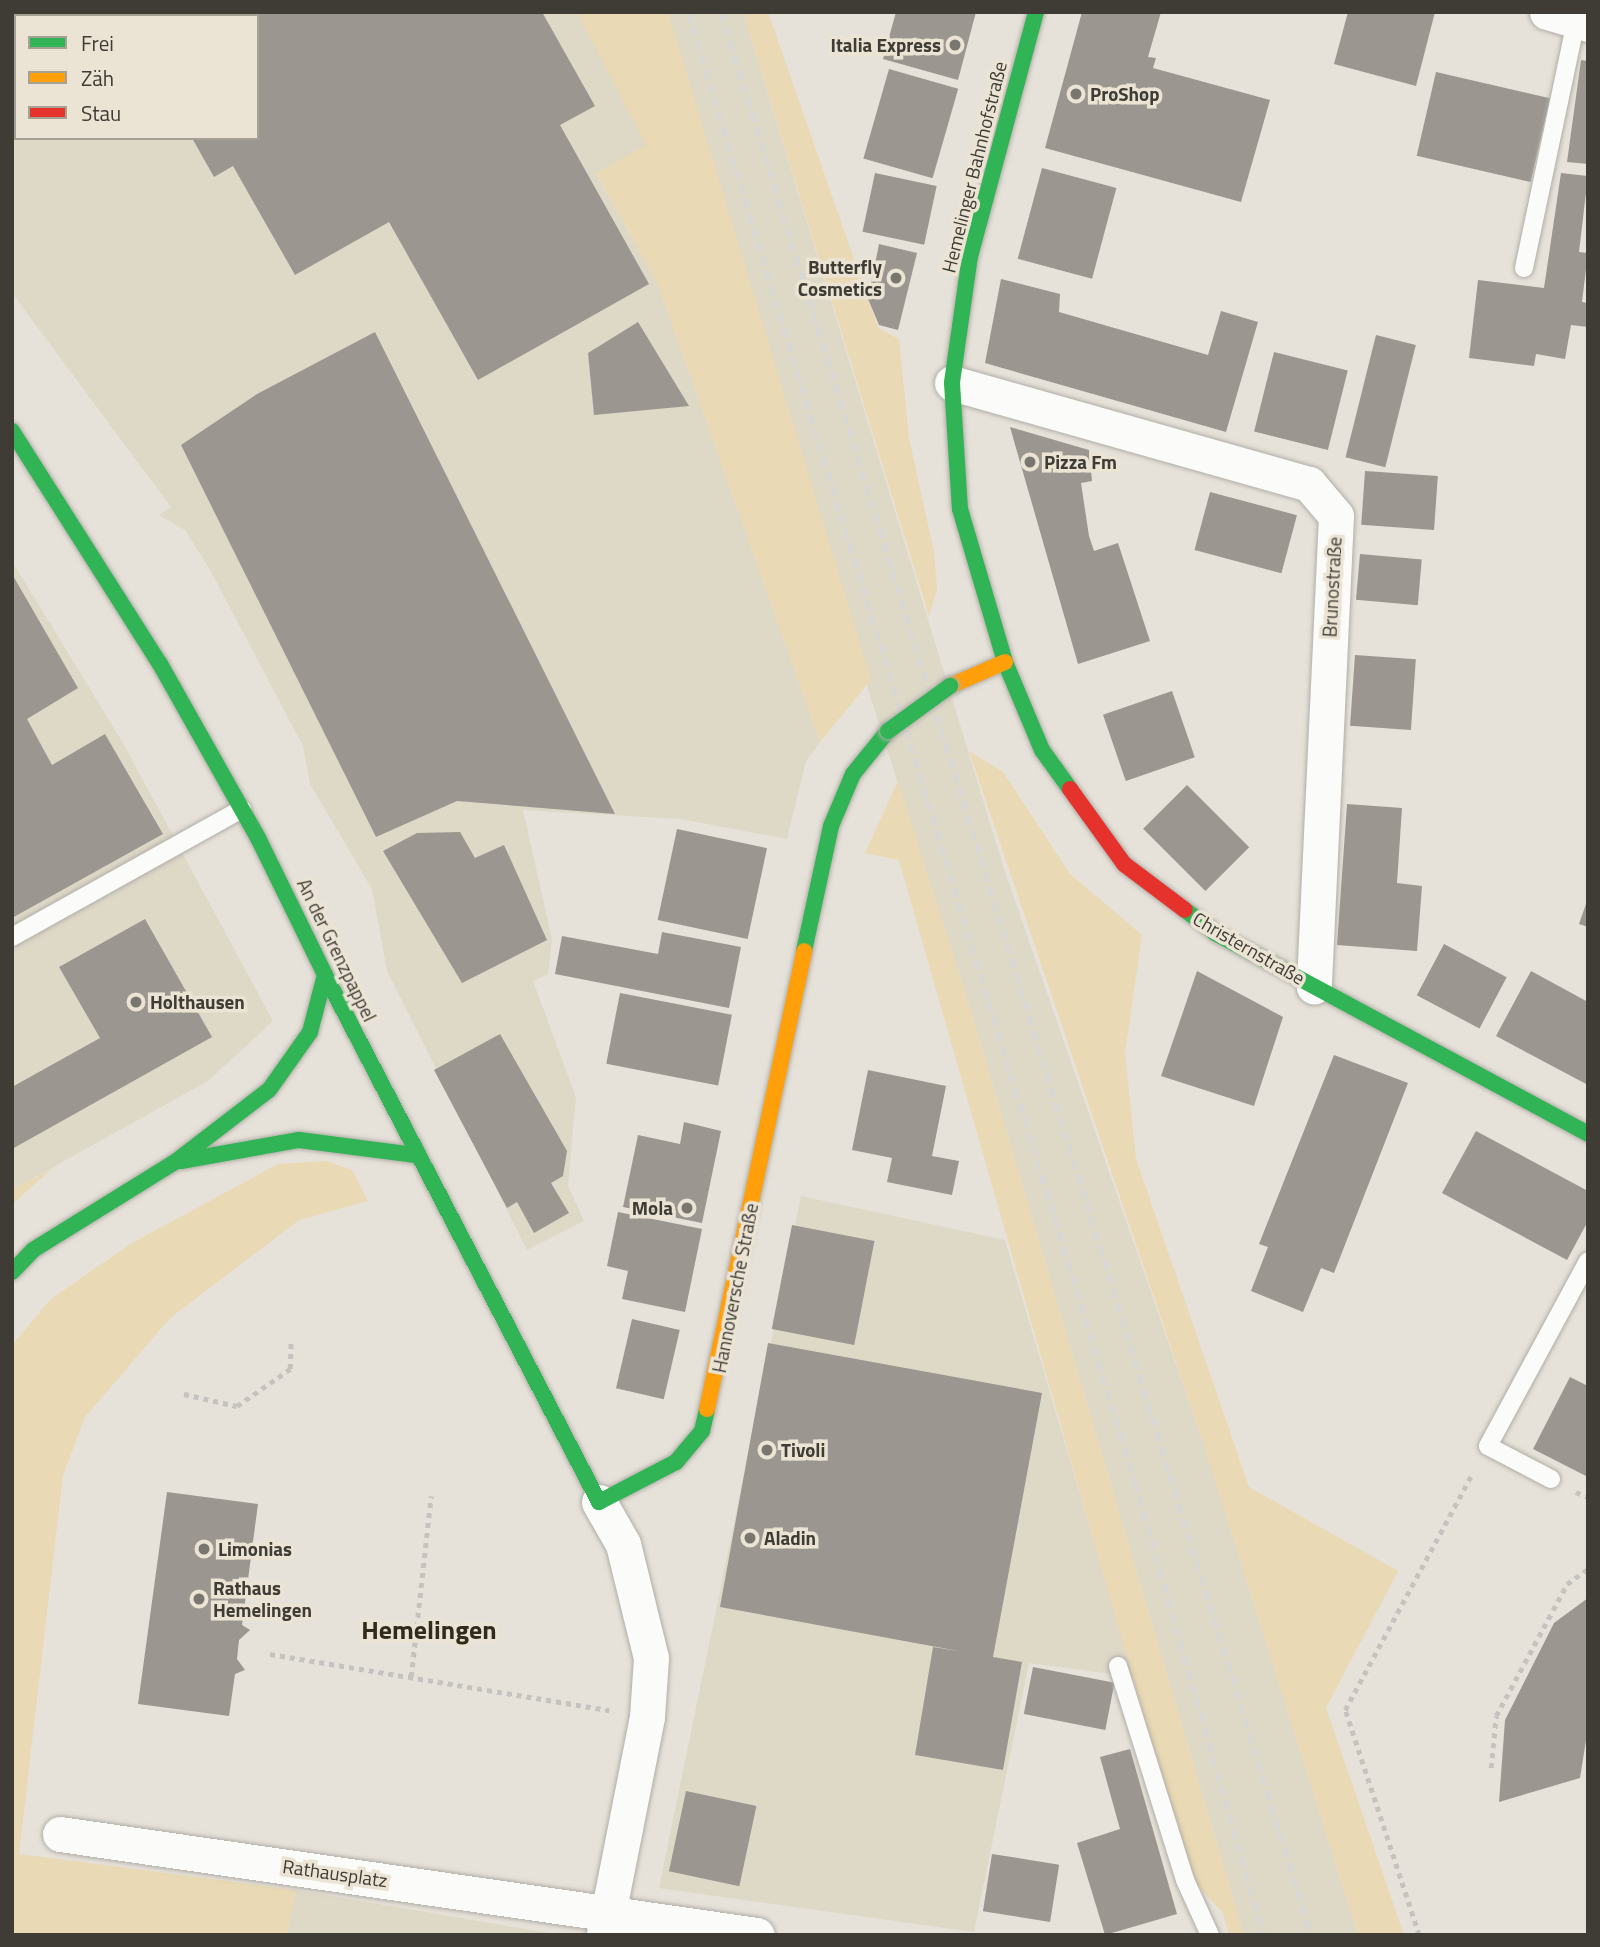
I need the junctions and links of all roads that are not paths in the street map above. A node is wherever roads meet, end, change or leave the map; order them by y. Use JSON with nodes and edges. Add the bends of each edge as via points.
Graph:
{"nodes":[{"id":1,"x":1036,"y":12,"type":"edge"},
{"id":2,"x":1570,"y":19,"type":"edge"},
{"id":3,"x":1524,"y":268,"type":"dead end"},
{"id":4,"x":952,"y":383,"type":"junction"},
{"id":5,"x":12,"y":431,"type":"edge"},
{"id":6,"x":1005,"y":662,"type":"junction"},
{"id":7,"x":242,"y":809,"type":"junction"},
{"id":8,"x":12,"y":937,"type":"edge"},
{"id":9,"x":325,"y":975,"type":"junction"},
{"id":10,"x":1314,"y":986,"type":"junction"},
{"id":11,"x":1588,"y":1134,"type":"edge"},
{"id":12,"x":414,"y":1155,"type":"junction"},
{"id":13,"x":175,"y":1162,"type":"junction"},
{"id":14,"x":1588,"y":1261,"type":"edge"},
{"id":15,"x":12,"y":1272,"type":"edge"},
{"id":16,"x":1551,"y":1479,"type":"dead end"},
{"id":17,"x":599,"y":1502,"type":"junction"},
{"id":18,"x":1118,"y":1666,"type":"dead end"},
{"id":19,"x":60,"y":1834,"type":"dead end"},
{"id":20,"x":606,"y":1923,"type":"edge"},
{"id":21,"x":757,"y":1935,"type":"edge"},
{"id":22,"x":1210,"y":1935,"type":"edge"}],
"edges":[{"from":1,"to":4,"type":"main road","name":"Hemelinger Bahnhofstraße","via":[[970,256]]},
{"from":2,"to":3,"type":"lane"},
{"from":4,"to":6,"type":"main road","name":"Hemelinger Bahnhofstraße","via":[[960,509]]},
{"from":4,"to":10,"type":"street","name":"Brunostraße","via":[[1309,484],[1336,516]]},
{"from":5,"to":7,"type":"main road","name":"An der Grenzpappel","via":[[160,664]]},
{"from":6,"to":10,"type":"main road","name":"Christernstraße","via":[[1042,750],[1124,864],[1215,933]]},
{"from":6,"to":17,"type":"main road","name":"Hannoversche Straße","bridge":true,"via":[[950,686],[888,730],[853,774],[831,826],[702,1431],[676,1462]]},
{"from":7,"to":8,"type":"lane"},
{"from":7,"to":9,"type":"main road","name":"An der Grenzpappel"},
{"from":9,"to":12,"type":"main road","name":"An der Grenzpappel"},
{"from":9,"to":13,"type":"main road","via":[[310,1032],[269,1090]]},
{"from":10,"to":11,"type":"main road","name":"Christernstraße"},
{"from":12,"to":13,"type":"main road","via":[[299,1140]]},
{"from":12,"to":17,"type":"main road","name":"An der Grenzpappel"},
{"from":13,"to":15,"type":"main road","via":[[33,1250]]},
{"from":14,"to":16,"type":"lane","via":[[1488,1446]]},
{"from":17,"to":20,"type":"street","via":[[623,1544],[645,1616],[648,1717]]},
{"from":18,"to":22,"type":"lane","via":[[1185,1880]]},
{"from":19,"to":20,"type":"street","name":"Rathausplatz"},
{"from":20,"to":21,"type":"street","name":"Rathausplatz"}]}
